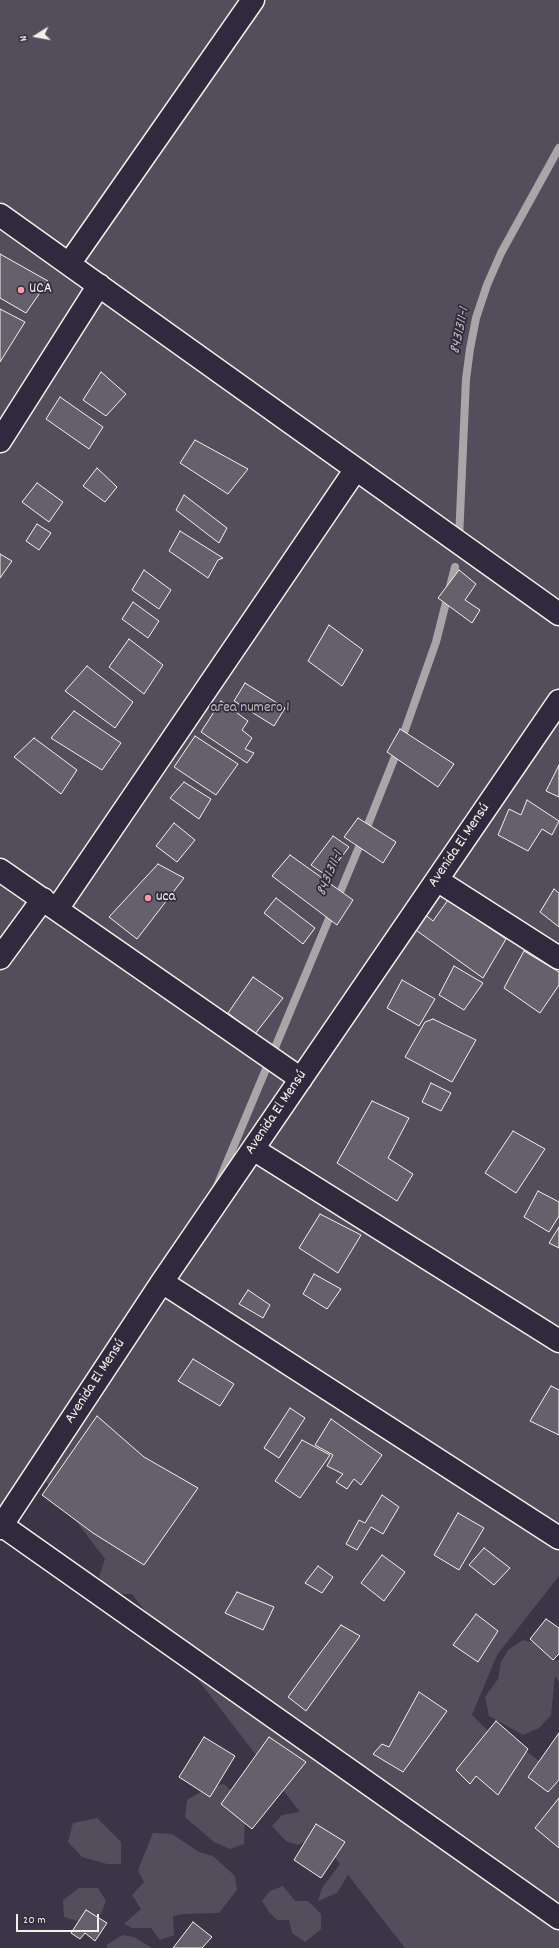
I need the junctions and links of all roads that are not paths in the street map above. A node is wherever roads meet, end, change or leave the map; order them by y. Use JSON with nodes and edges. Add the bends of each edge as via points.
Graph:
{"nodes":[{"id":1,"x":253,"y":0,"type":"edge"},
{"id":2,"x":0,"y":215,"type":"edge"},
{"id":3,"x":68,"y":264,"type":"junction"},
{"id":4,"x":98,"y":285,"type":"junction"},
{"id":5,"x":0,"y":441,"type":"edge"},
{"id":6,"x":356,"y":469,"type":"junction"},
{"id":7,"x":559,"y":614,"type":"edge"},
{"id":8,"x":556,"y":712,"type":"edge"},
{"id":9,"x":0,"y":870,"type":"edge"},
{"id":10,"x":437,"y":880,"type":"junction"},
{"id":11,"x":50,"y":904,"type":"junction"},
{"id":12,"x":0,"y":958,"type":"edge"},
{"id":13,"x":559,"y":958,"type":"edge"},
{"id":14,"x":301,"y":1079,"type":"junction"},
{"id":15,"x":253,"y":1149,"type":"junction"},
{"id":16,"x":162,"y":1282,"type":"junction"},
{"id":17,"x":559,"y":1341,"type":"edge"},
{"id":18,"x":0,"y":1526,"type":"edge"},
{"id":19,"x":559,"y":1538,"type":"edge"},
{"id":20,"x":559,"y":1918,"type":"edge"}],
"edges":[{"from":1,"to":3,"type":"street"},
{"from":2,"to":3,"type":"street"},
{"from":3,"to":4,"type":"street"},
{"from":4,"to":5,"type":"street"},
{"from":4,"to":6,"type":"street"},
{"from":6,"to":7,"type":"street"},
{"from":6,"to":11,"type":"street"},
{"from":8,"to":10,"type":"street","name":"Avenida El Mensú"},
{"from":9,"to":11,"type":"street"},
{"from":10,"to":13,"type":"street"},
{"from":10,"to":14,"type":"street","name":"Avenida El Mensú"},
{"from":11,"to":12,"type":"street"},
{"from":11,"to":14,"type":"street"},
{"from":14,"to":15,"type":"street","name":"Avenida El Mensú"},
{"from":15,"to":16,"type":"street","name":"Avenida El Mensú"},
{"from":15,"to":17,"type":"street"},
{"from":16,"to":18,"type":"street","name":"Avenida El Mensú"},
{"from":16,"to":19,"type":"street"},
{"from":18,"to":20,"type":"street"}]}
